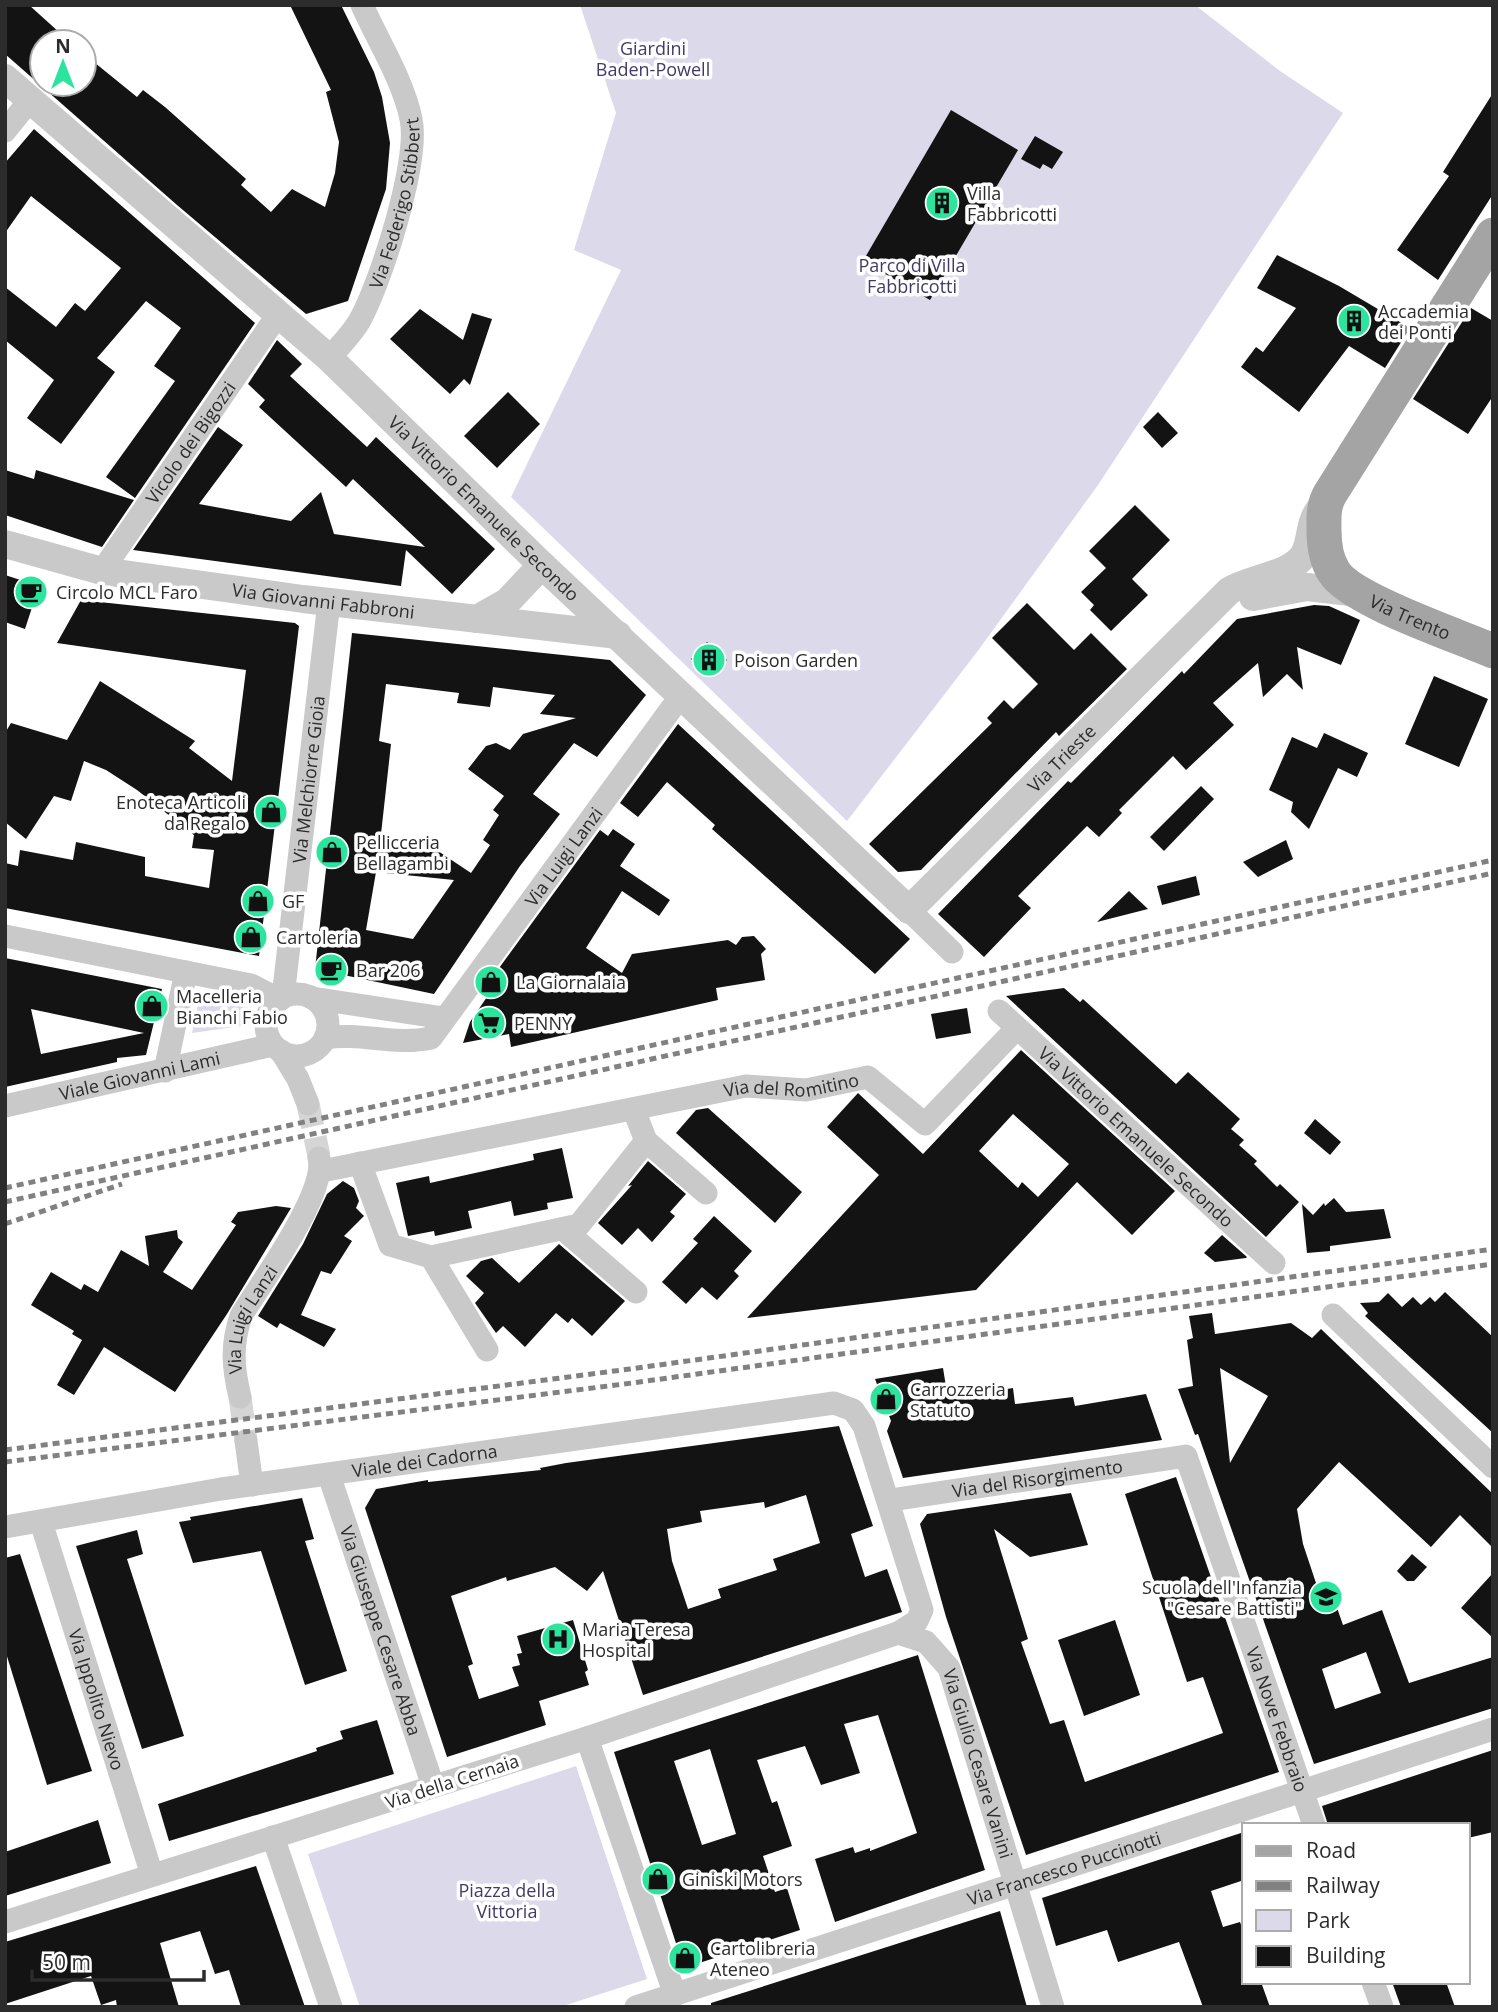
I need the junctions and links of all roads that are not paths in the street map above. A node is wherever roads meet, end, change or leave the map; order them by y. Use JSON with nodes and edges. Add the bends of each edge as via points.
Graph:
{"nodes":[{"id":1,"x":362,"y":5,"type":"edge"},
{"id":2,"x":5,"y":78,"type":"edge"},
{"id":3,"x":30,"y":100,"type":"junction"},
{"id":4,"x":5,"y":131,"type":"edge"},
{"id":5,"x":1493,"y":235,"type":"edge"},
{"id":6,"x":279,"y":313,"type":"junction"},
{"id":7,"x":329,"y":358,"type":"junction"},
{"id":8,"x":1324,"y":504,"type":"junction"},
{"id":9,"x":5,"y":544,"type":"edge"},
{"id":10,"x":541,"y":565,"type":"junction"},
{"id":11,"x":102,"y":572,"type":"junction"},
{"id":12,"x":1346,"y":582,"type":"junction"},
{"id":13,"x":568,"y":590,"type":"junction"},
{"id":14,"x":328,"y":602,"type":"junction"},
{"id":15,"x":1214,"y":608,"type":"junction"},
{"id":16,"x":477,"y":619,"type":"junction"},
{"id":17,"x":530,"y":624,"type":"junction"},
{"id":18,"x":618,"y":635,"type":"junction"},
{"id":19,"x":1493,"y":651,"type":"edge"},
{"id":20,"x":682,"y":694,"type":"junction"},
{"id":21,"x":909,"y":910,"type":"junction"},
{"id":22,"x":5,"y":936,"type":"edge"},
{"id":23,"x":952,"y":952,"type":"dead end"},
{"id":24,"x":288,"y":955,"type":"junction"},
{"id":25,"x":186,"y":972,"type":"junction"},
{"id":26,"x":234,"y":981,"type":"junction"},
{"id":27,"x":282,"y":998,"type":"junction"},
{"id":28,"x":312,"y":998,"type":"junction"},
{"id":29,"x":999,"y":1011,"type":"dead end"},
{"id":30,"x":444,"y":1018,"type":"junction"},
{"id":31,"x":1017,"y":1028,"type":"junction"},
{"id":32,"x":322,"y":1042,"type":"junction"},
{"id":33,"x":277,"y":1048,"type":"junction"},
{"id":34,"x":165,"y":1070,"type":"junction"},
{"id":35,"x":5,"y":1106,"type":"edge"},
{"id":36,"x":634,"y":1110,"type":"junction"},
{"id":37,"x":646,"y":1141,"type":"junction"},
{"id":38,"x":360,"y":1163,"type":"junction"},
{"id":39,"x":706,"y":1193,"type":"dead end"},
{"id":40,"x":563,"y":1229,"type":"junction"},
{"id":41,"x":431,"y":1256,"type":"junction"},
{"id":42,"x":1274,"y":1263,"type":"dead end"},
{"id":43,"x":636,"y":1292,"type":"dead end"},
{"id":44,"x":1333,"y":1315,"type":"dead end"},
{"id":45,"x":487,"y":1350,"type":"dead end"},
{"id":46,"x":240,"y":1397,"type":"tunnel mouth"},
{"id":47,"x":246,"y":1441,"type":"tunnel mouth"},
{"id":48,"x":1186,"y":1456,"type":"joint"},
{"id":49,"x":1493,"y":1467,"type":"edge"},
{"id":50,"x":328,"y":1475,"type":"junction"},
{"id":51,"x":253,"y":1485,"type":"junction"},
{"id":52,"x":890,"y":1500,"type":"junction"},
{"id":53,"x":41,"y":1522,"type":"junction"},
{"id":54,"x":5,"y":1527,"type":"edge"},
{"id":55,"x":898,"y":1633,"type":"junction"},
{"id":56,"x":1493,"y":1729,"type":"edge"},
{"id":57,"x":587,"y":1738,"type":"junction"},
{"id":58,"x":433,"y":1787,"type":"junction"},
{"id":59,"x":1301,"y":1791,"type":"junction"},
{"id":60,"x":1313,"y":1823,"type":"edge"},
{"id":61,"x":274,"y":1837,"type":"junction"},
{"id":62,"x":152,"y":1875,"type":"junction"},
{"id":63,"x":1014,"y":1885,"type":"junction"},
{"id":64,"x":5,"y":1922,"type":"edge"},
{"id":65,"x":1374,"y":1984,"type":"edge"},
{"id":66,"x":675,"y":1995,"type":"junction"},
{"id":67,"x":331,"y":2007,"type":"edge"},
{"id":68,"x":636,"y":2007,"type":"edge"},
{"id":69,"x":1053,"y":2007,"type":"edge"},
{"id":70,"x":1382,"y":2007,"type":"edge"}],
"edges":[{"from":1,"to":7,"type":"street","name":"Via Federigo Stibbert","via":[[408,104],[414,146],[398,214],[365,309]]},
{"from":2,"to":3,"type":"street","name":"Via Vittorio Emanuele Secondo"},
{"from":3,"to":4,"type":"street"},
{"from":3,"to":6,"type":"street","name":"Via Vittorio Emanuele Secondo"},
{"from":5,"to":8,"type":"main road","name":"Via Trieste"},
{"from":6,"to":7,"type":"street","name":"Via Vittorio Emanuele Secondo"},
{"from":6,"to":11,"type":"street","name":"Vicolo dei Bigozzi"},
{"from":7,"to":10,"type":"street","name":"Via Vittorio Emanuele Secondo"},
{"from":8,"to":12,"type":"main road","via":[[1325,547]]},
{"from":8,"to":15,"type":"street","name":"Via Trieste","via":[[1313,518],[1306,550],[1297,564],[1242,583]]},
{"from":9,"to":11,"type":"street","name":"Via Giovanni Fabbroni"},
{"from":10,"to":13,"type":"street","name":"Via Vittorio Emanuele Secondo"},
{"from":10,"to":16,"type":"street","via":[[507,602]]},
{"from":11,"to":14,"type":"street","name":"Via Giovanni Fabbroni"},
{"from":12,"to":15,"type":"street","name":"Via Trieste","via":[[1265,594]]},
{"from":12,"to":19,"type":"main road","name":"Via Trento"},
{"from":13,"to":17,"type":"street","via":[[553,612]]},
{"from":13,"to":18,"type":"street","name":"Via Vittorio Emanuele Secondo"},
{"from":14,"to":16,"type":"street","name":"Via Giovanni Fabbroni"},
{"from":14,"to":24,"type":"street","name":"Via Melchiorre Gioia"},
{"from":15,"to":21,"type":"street","name":"Via Trieste"},
{"from":16,"to":17,"type":"street","name":"Via Giovanni Fabbroni"},
{"from":17,"to":18,"type":"street","name":"Via Giovanni Fabbroni"},
{"from":18,"to":20,"type":"street","name":"Via Vittorio Emanuele Secondo"},
{"from":20,"to":21,"type":"street","name":"Via Vittorio Emanuele Secondo"},
{"from":20,"to":30,"type":"street","name":"Via Luigi Lanzi"},
{"from":21,"to":23,"type":"street","name":"Via Vittorio Emanuele Secondo"},
{"from":22,"to":25,"type":"street"},
{"from":24,"to":26,"type":"street","via":[[267,976]]},
{"from":24,"to":27,"type":"street","name":"Via Melchiorre Gioia"},
{"from":25,"to":26,"type":"street"},
{"from":25,"to":34,"type":"street"},
{"from":26,"to":27,"type":"street"},
{"from":27,"to":28,"type":"street","via":[[300,994]]},
{"from":27,"to":33,"type":"street","via":[[272,1006],[267,1021]]},
{"from":28,"to":30,"type":"street"},
{"from":28,"to":32,"type":"street","via":[[327,1016]]},
{"from":29,"to":31,"type":"street","name":"Via Vittorio Emanuele Secondo"},
{"from":30,"to":32,"type":"street","name":"Via Luigi Lanzi","via":[[431,1038],[422,1040],[352,1035]]},
{"from":31,"to":36,"type":"street","name":"Via del Romitino","via":[[925,1124],[868,1077],[806,1090],[746,1086]]},
{"from":31,"to":42,"type":"street","name":"Via Vittorio Emanuele Secondo"},
{"from":32,"to":33,"type":"street","via":[[304,1055]]},
{"from":32,"to":33,"type":"street","via":[[307,1100]]},
{"from":33,"to":34,"type":"street","name":"Viale Giovanni Lami"},
{"from":34,"to":35,"type":"street","name":"Viale Giovanni Lami"},
{"from":36,"to":37,"type":"street"},
{"from":36,"to":38,"type":"street","name":"Via del Romitino"},
{"from":37,"to":39,"type":"street"},
{"from":37,"to":40,"type":"street","via":[[579,1225]]},
{"from":38,"to":41,"type":"street","via":[[390,1245]]},
{"from":38,"to":46,"type":"street","name":"Via Luigi Lanzi","via":[[321,1163],[303,1216],[241,1316],[232,1360]]},
{"from":40,"to":41,"type":"street"},
{"from":40,"to":43,"type":"street"},
{"from":41,"to":45,"type":"street"},
{"from":44,"to":49,"type":"street"},
{"from":47,"to":51,"type":"street"},
{"from":48,"to":52,"type":"street","name":"Via del Risorgimento"},
{"from":48,"to":59,"type":"street","name":"Via Nove Febbraio"},
{"from":50,"to":51,"type":"street","name":"Viale dei Cadorna"},
{"from":50,"to":52,"type":"street","name":"Viale dei Cadorna","via":[[821,1404],[847,1406],[861,1420]]},
{"from":50,"to":58,"type":"street","name":"Via Giuseppe Cesare Abba"},
{"from":51,"to":53,"type":"street","name":"Viale dei Cadorna"},
{"from":52,"to":55,"type":"street","via":[[922,1602],[917,1621]]},
{"from":53,"to":54,"type":"street","name":"Viale dei Cadorna"},
{"from":53,"to":62,"type":"street","name":"Via Ippolito Nievo"},
{"from":55,"to":57,"type":"street","name":"Via della Cernaia"},
{"from":55,"to":63,"type":"street","name":"Via Giulio Cesare Vanini","via":[[926,1642],[949,1668]]},
{"from":56,"to":59,"type":"street","name":"Via Francesco Puccinotti"},
{"from":57,"to":58,"type":"street","name":"Via della Cernaia"},
{"from":57,"to":66,"type":"street"},
{"from":58,"to":61,"type":"street","name":"Via della Cernaia"},
{"from":59,"to":60,"type":"street","name":"Via Nove Febbraio"},
{"from":59,"to":63,"type":"street","name":"Via Francesco Puccinotti"},
{"from":61,"to":62,"type":"street","name":"Via della Cernaia"},
{"from":61,"to":67,"type":"street"},
{"from":62,"to":64,"type":"street","name":"Via della Cernaia"},
{"from":63,"to":66,"type":"street","name":"Via Francesco Puccinotti"},
{"from":63,"to":69,"type":"street","name":"Via Giulio Cesare Vanini"},
{"from":65,"to":70,"type":"street"},
{"from":66,"to":68,"type":"street","name":"Via Francesco Puccinotti"}]}
